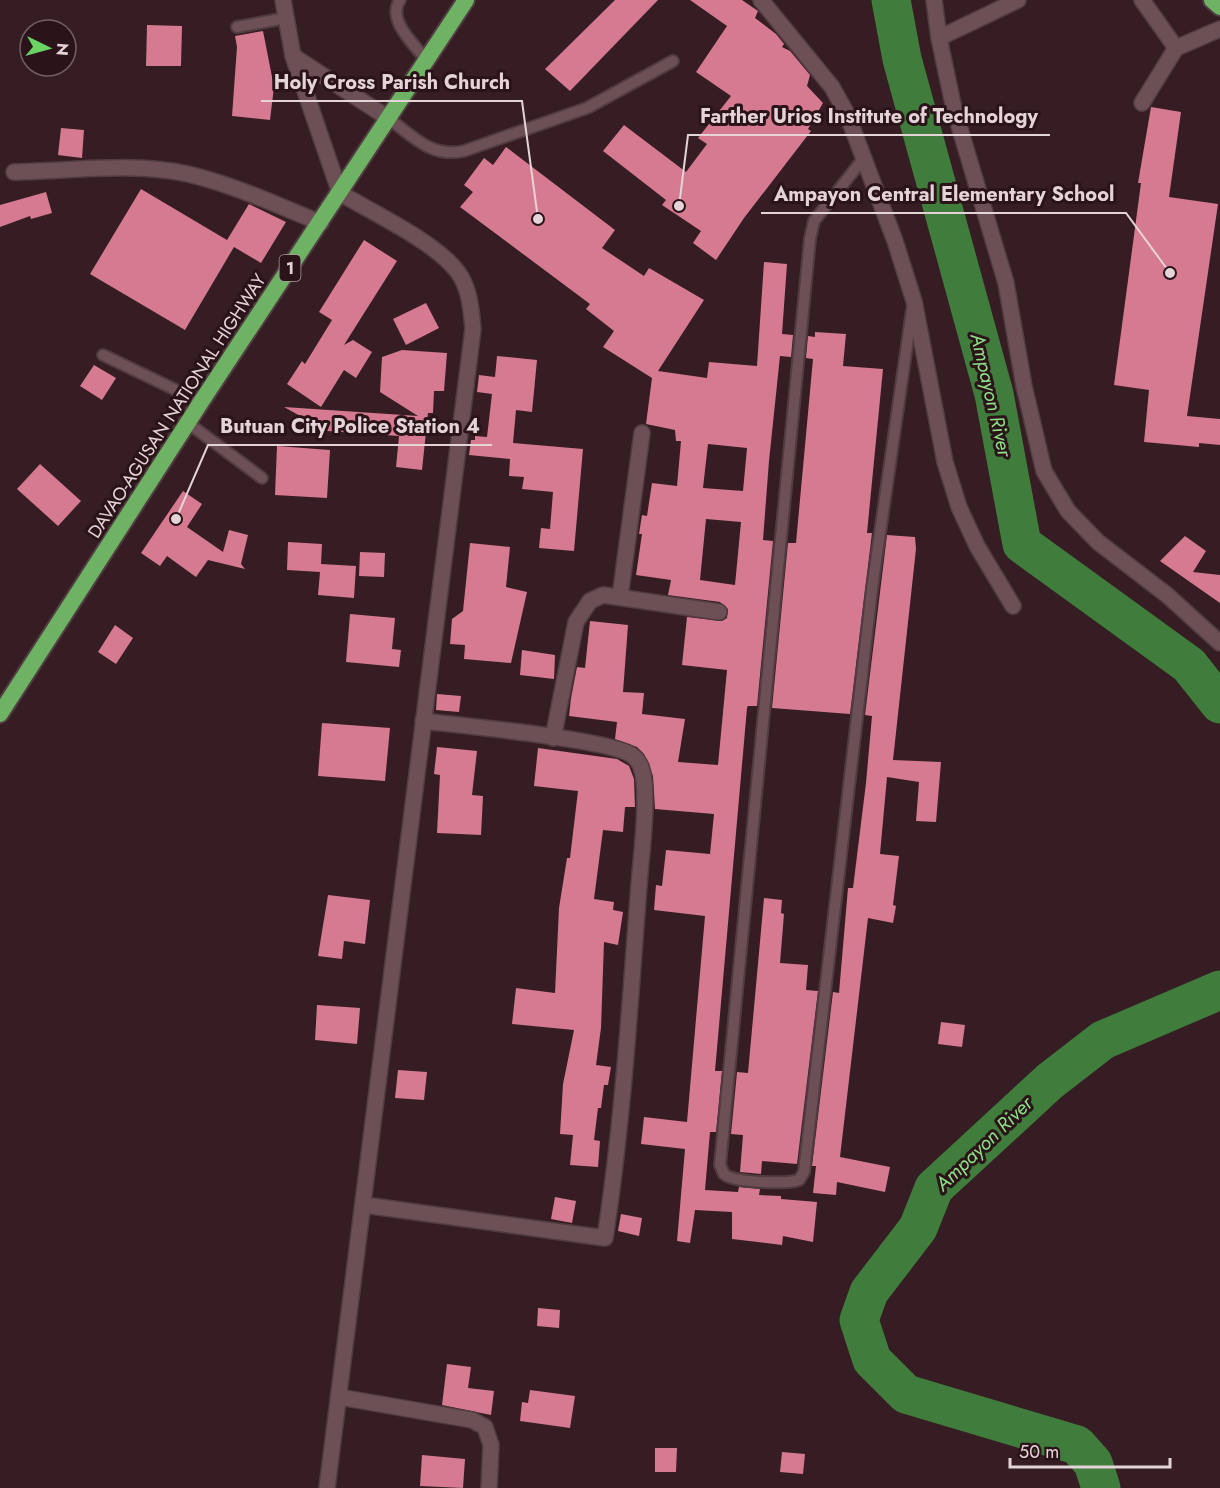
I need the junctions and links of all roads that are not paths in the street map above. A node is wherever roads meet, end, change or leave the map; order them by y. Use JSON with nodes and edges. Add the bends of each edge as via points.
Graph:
{"nodes":[{"id":1,"x":283,"y":0,"type":"edge"},
{"id":2,"x":400,"y":0,"type":"edge"},
{"id":3,"x":466,"y":0,"type":"edge"},
{"id":4,"x":761,"y":0,"type":"edge"},
{"id":5,"x":934,"y":0,"type":"edge"},
{"id":6,"x":1018,"y":0,"type":"edge"},
{"id":7,"x":1142,"y":0,"type":"edge"},
{"id":8,"x":1212,"y":0,"type":"edge"},
{"id":9,"x":1220,"y":6,"type":"edge"},
{"id":10,"x":286,"y":18,"type":"junction"},
{"id":11,"x":237,"y":27,"type":"dead end"},
{"id":12,"x":1220,"y":28,"type":"edge"},
{"id":13,"x":939,"y":38,"type":"junction"},
{"id":14,"x":1176,"y":48,"type":"junction"},
{"id":15,"x":293,"y":56,"type":"junction"},
{"id":16,"x":427,"y":60,"type":"junction"},
{"id":17,"x":673,"y":61,"type":"dead end"},
{"id":18,"x":1142,"y":103,"type":"dead end"},
{"id":19,"x":388,"y":118,"type":"junction"},
{"id":20,"x":863,"y":159,"type":"junction"},
{"id":21,"x":14,"y":172,"type":"dead end"},
{"id":22,"x":340,"y":193,"type":"junction"},
{"id":23,"x":321,"y":223,"type":"junction"},
{"id":24,"x":914,"y":301,"type":"junction"},
{"id":25,"x":103,"y":355,"type":"dead end"},
{"id":26,"x":201,"y":402,"type":"junction"},
{"id":27,"x":188,"y":423,"type":"junction"},
{"id":28,"x":642,"y":433,"type":"dead end"},
{"id":29,"x":262,"y":478,"type":"dead end"},
{"id":30,"x":620,"y":597,"type":"junction"},
{"id":31,"x":1013,"y":606,"type":"dead end"},
{"id":32,"x":720,"y":612,"type":"dead end"},
{"id":33,"x":1220,"y":643,"type":"edge"},
{"id":34,"x":0,"y":714,"type":"edge"},
{"id":35,"x":423,"y":721,"type":"junction"},
{"id":36,"x":553,"y":738,"type":"junction"},
{"id":37,"x":364,"y":1205,"type":"junction"},
{"id":38,"x":339,"y":1397,"type":"junction"},
{"id":39,"x":327,"y":1488,"type":"edge"},
{"id":40,"x":489,"y":1488,"type":"edge"}],
"edges":[{"from":1,"to":10,"type":"street"},
{"from":2,"to":16,"type":"lane","via":[[396,20]]},
{"from":3,"to":16,"type":"highway","name":"DAVAO-AGUSAN NATIONAL HIGHWAY","number":"1"},
{"from":4,"to":20,"type":"street","via":[[832,87],[847,114]]},
{"from":5,"to":13,"type":"street"},
{"from":6,"to":13,"type":"street"},
{"from":7,"to":14,"type":"street"},
{"from":8,"to":9,"type":"highway"},
{"from":10,"to":11,"type":"lane"},
{"from":10,"to":15,"type":"street"},
{"from":12,"to":14,"type":"street"},
{"from":13,"to":33,"type":"street","via":[[954,109],[1006,283],[1044,471],[1068,511],[1098,542],[1167,595]]},
{"from":14,"to":18,"type":"street"},
{"from":15,"to":19,"type":"street"},
{"from":15,"to":22,"type":"street"},
{"from":16,"to":19,"type":"highway","name":"DAVAO-AGUSAN NATIONAL HIGHWAY","number":"1"},
{"from":17,"to":19,"type":"lane","via":[[552,123],[449,154],[436,152]]},
{"from":19,"to":22,"type":"highway","name":"DAVAO-AGUSAN NATIONAL HIGHWAY","number":"1"},
{"from":20,"to":24,"type":"street"},
{"from":20,"to":24,"type":"lane","via":[[814,221],[810,239],[720,1165],[734,1179],[790,1183],[799,1180],[804,1172],[872,589]]},
{"from":21,"to":23,"type":"street","via":[[136,168],[185,174],[225,184]]},
{"from":22,"to":23,"type":"highway","name":"DAVAO-AGUSAN NATIONAL HIGHWAY","number":"1"},
{"from":22,"to":35,"type":"street","via":[[435,250],[458,272],[470,297],[473,329]]},
{"from":23,"to":26,"type":"highway","name":"DAVAO-AGUSAN NATIONAL HIGHWAY","number":"1"},
{"from":24,"to":31,"type":"street","via":[[945,462],[959,507]]},
{"from":25,"to":26,"type":"lane"},
{"from":26,"to":27,"type":"highway","name":"DAVAO-AGUSAN NATIONAL HIGHWAY","number":"1"},
{"from":27,"to":29,"type":"lane"},
{"from":27,"to":34,"type":"highway","name":"DAVAO-AGUSAN NATIONAL HIGHWAY","number":"1"},
{"from":28,"to":30,"type":"street"},
{"from":30,"to":32,"type":"street"},
{"from":30,"to":36,"type":"street","via":[[603,595],[590,601],[576,622]]},
{"from":35,"to":36,"type":"street"},
{"from":35,"to":37,"type":"street"},
{"from":36,"to":37,"type":"street","via":[[623,750],[641,766],[644,785],[625,1077],[604,1238]]},
{"from":37,"to":38,"type":"street"},
{"from":38,"to":39,"type":"street"},
{"from":38,"to":40,"type":"street","via":[[472,1420],[485,1427],[491,1445]]}]}
